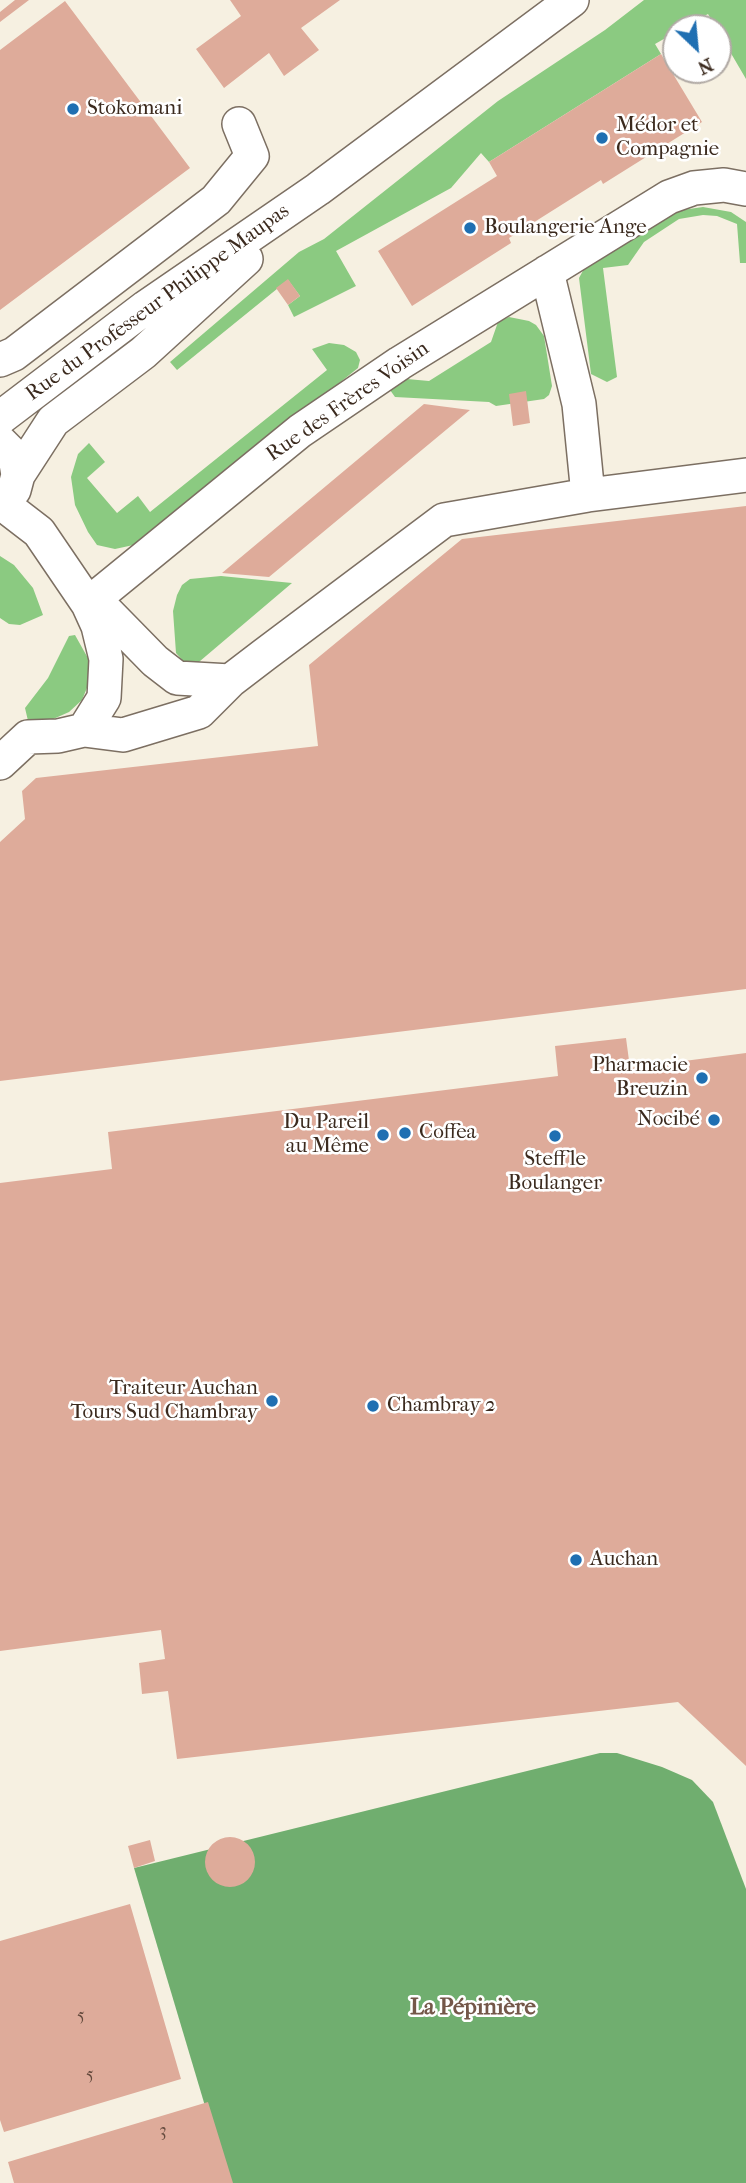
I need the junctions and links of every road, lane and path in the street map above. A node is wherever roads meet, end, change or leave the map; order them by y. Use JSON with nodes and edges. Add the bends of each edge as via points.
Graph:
{"nodes":[{"id":1,"x":572,"y":0,"type":"edge"},
{"id":2,"x":239,"y":124,"type":"dead end"},
{"id":3,"x":318,"y":189,"type":"junction"},
{"id":4,"x":746,"y":190,"type":"edge"},
{"id":5,"x":547,"y":272,"type":"junction"},
{"id":6,"x":0,"y":360,"type":"edge"},
{"id":7,"x":0,"y":418,"type":"edge"},
{"id":8,"x":0,"y":442,"type":"edge"},
{"id":9,"x":18,"y":475,"type":"junction"},
{"id":10,"x":746,"y":475,"type":"edge"},
{"id":11,"x":588,"y":495,"type":"junction"},
{"id":12,"x":2,"y":506,"type":"edge"},
{"id":13,"x":88,"y":604,"type":"junction"},
{"id":14,"x":230,"y":681,"type":"junction"},
{"id":15,"x":84,"y":730,"type":"junction"},
{"id":16,"x":0,"y":763,"type":"edge"}],
"edges":[{"from":1,"to":3,"type":"street","name":"Rue du Professeur Philippe Maupas"},
{"from":2,"to":6,"type":"street","via":[[252,156],[216,200],[14,354]]},
{"from":3,"to":7,"type":"street","name":"Rue du Professeur Philippe Maupas","via":[[146,307]]},
{"from":3,"to":9,"type":"street","name":"Rue du Professeur Philippe Maupas","via":[[143,353],[53,421]]},
{"from":4,"to":5,"type":"street","name":"Rue des Frères Voisin","via":[[724,185],[669,197]]},
{"from":5,"to":11,"type":"street","via":[[579,404]]},
{"from":5,"to":13,"type":"street","name":"Rue des Frères Voisin","via":[[300,431]]},
{"from":8,"to":9,"type":"street","via":[[10,452]]},
{"from":9,"to":12,"type":"street","name":"Rue du Professeur Philippe Maupas","via":[[12,496]]},
{"from":10,"to":11,"type":"street"},
{"from":11,"to":14,"type":"street","via":[[444,520]]},
{"from":12,"to":13,"type":"street","via":[[39,532]]},
{"from":13,"to":14,"type":"street","via":[[104,609],[177,678]]},
{"from":13,"to":15,"type":"street","via":[[106,659],[104,698]]},
{"from":14,"to":15,"type":"street","via":[[199,712],[123,735]]},
{"from":15,"to":16,"type":"street","via":[[28,737]]}]}
